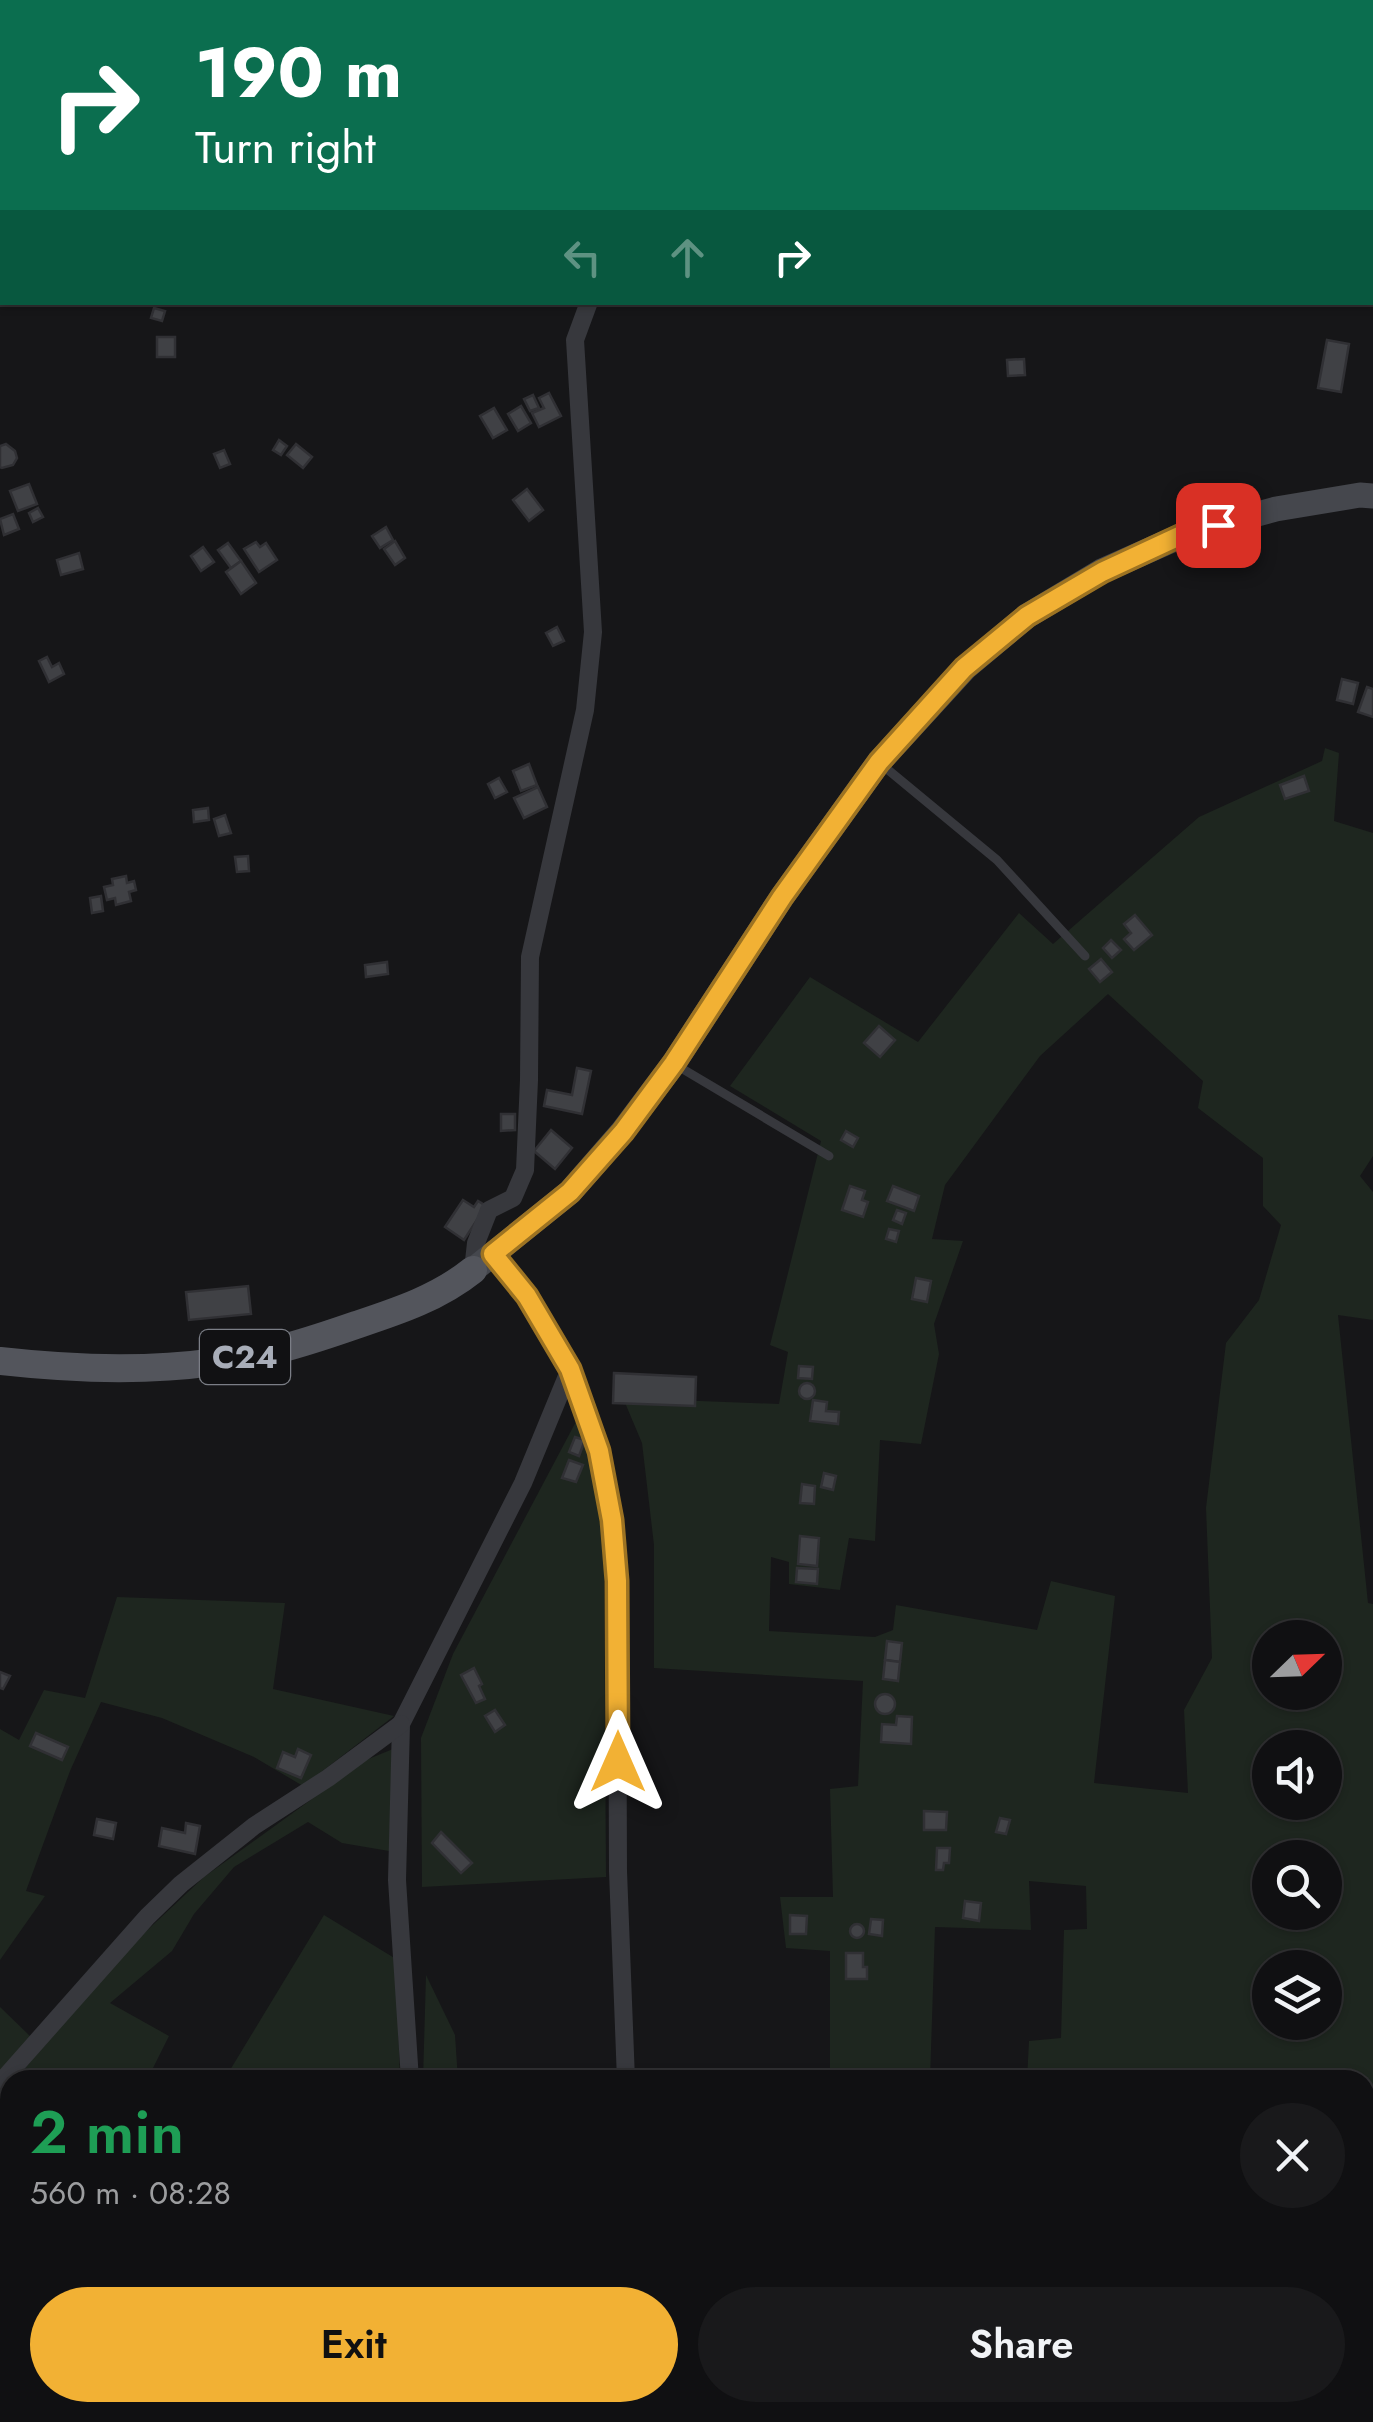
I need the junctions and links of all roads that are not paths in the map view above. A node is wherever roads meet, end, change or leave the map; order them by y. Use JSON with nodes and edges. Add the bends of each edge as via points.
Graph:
{"nodes":[{"id":1,"x":588,"y":305,"type":"edge"},
{"id":2,"x":1373,"y":496,"type":"edge"},
{"id":3,"x":879,"y":762,"type":"junction"},
{"id":4,"x":1085,"y":956,"type":"dead end"},
{"id":5,"x":674,"y":1063,"type":"junction"},
{"id":6,"x":829,"y":1156,"type":"dead end"},
{"id":7,"x":483,"y":1262,"type":"junction"},
{"id":8,"x":0,"y":1361,"type":"edge"},
{"id":9,"x":570,"y":1369,"type":"junction"},
{"id":10,"x":400,"y":1724,"type":"junction"},
{"id":11,"x":11,"y":2070,"type":"edge"},
{"id":12,"x":409,"y":2070,"type":"edge"},
{"id":13,"x":626,"y":2070,"type":"edge"}],
"edges":[{"from":1,"to":7,"type":"street","via":[[575,340],[593,632],[585,710],[530,957],[525,1170],[513,1198],[489,1210],[476,1243]]},
{"from":2,"to":3,"type":"main road","number":"C24","via":[[1276,509],[1188,532],[1102,572],[1027,616],[964,668]]},
{"from":3,"to":4,"type":"lane","via":[[997,860]]},
{"from":3,"to":5,"type":"main road","number":"C24"},
{"from":5,"to":6,"type":"lane"},
{"from":5,"to":7,"type":"main road","number":"C24","via":[[570,1192]]},
{"from":7,"to":8,"type":"main road","number":"C24","via":[[411,1307],[280,1350],[128,1370]]},
{"from":7,"to":9,"type":"street","via":[[527,1296]]},
{"from":9,"to":10,"type":"street","via":[[516,1499]]},
{"from":9,"to":13,"type":"street","via":[[599,1451],[617,1581]]},
{"from":10,"to":11,"type":"street","via":[[181,1884]]},
{"from":10,"to":12,"type":"street","via":[[397,1880]]}]}
